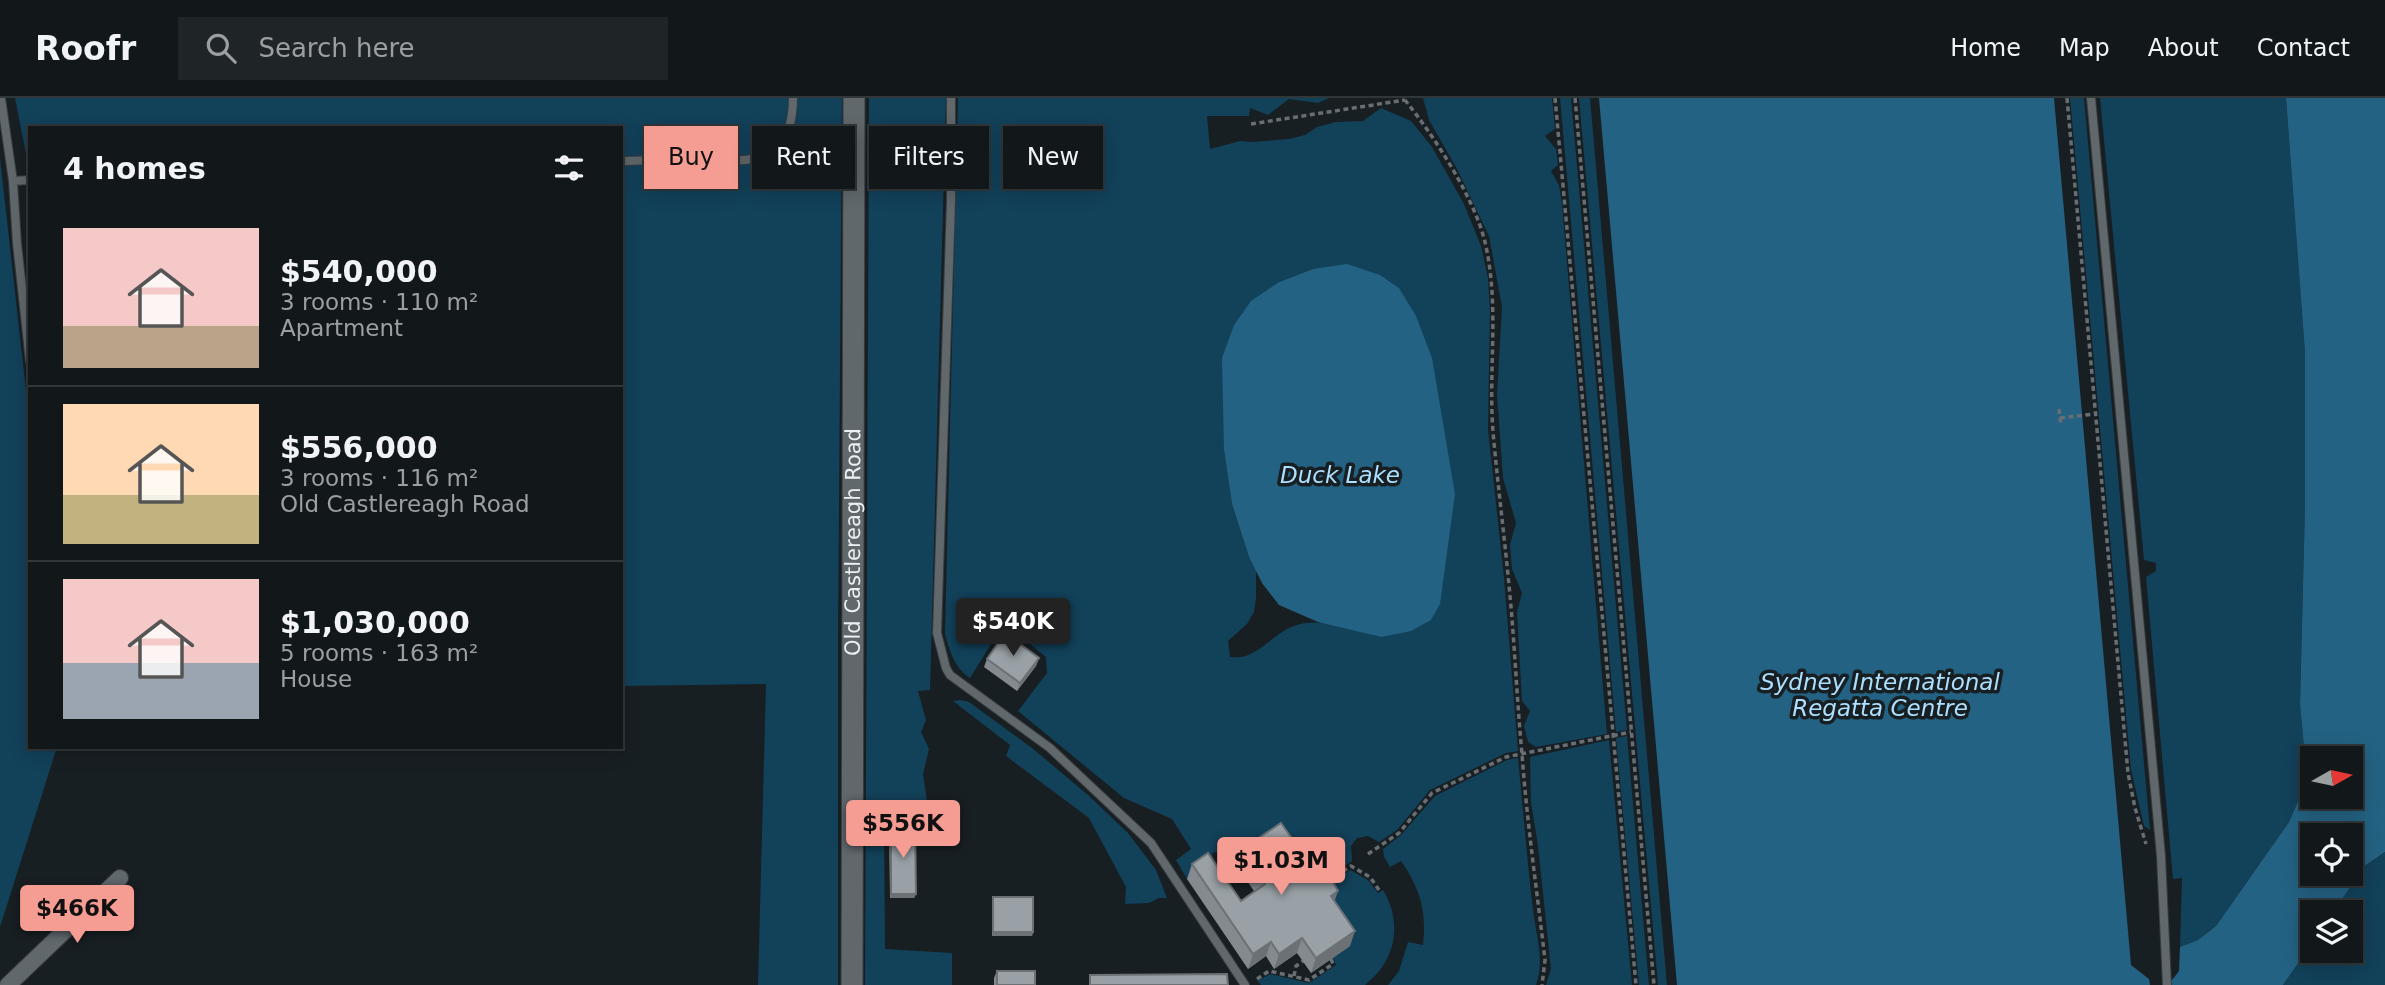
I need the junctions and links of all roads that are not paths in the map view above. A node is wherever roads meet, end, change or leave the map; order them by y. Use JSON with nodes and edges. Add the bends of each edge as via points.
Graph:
{"nodes":[{"id":1,"x":1,"y":98,"type":"edge"},
{"id":2,"x":793,"y":98,"type":"edge"},
{"id":3,"x":854,"y":98,"type":"edge"},
{"id":4,"x":951,"y":98,"type":"edge"},
{"id":5,"x":2091,"y":98,"type":"edge"},
{"id":6,"x":623,"y":161,"type":"edge"},
{"id":7,"x":28,"y":180,"type":"edge"},
{"id":8,"x":13,"y":181,"type":"junction"},
{"id":9,"x":28,"y":344,"type":"edge"},
{"id":10,"x":120,"y":878,"type":"dead end"},
{"id":11,"x":8,"y":985,"type":"edge"},
{"id":12,"x":852,"y":985,"type":"edge"},
{"id":13,"x":1245,"y":985,"type":"edge"},
{"id":14,"x":2167,"y":985,"type":"edge"}],
"edges":[{"from":1,"to":8,"type":"lane"},
{"from":2,"to":6,"type":"lane","via":[[783,143],[760,157]]},
{"from":3,"to":12,"type":"street","name":"Old Castlereagh Road"},
{"from":4,"to":13,"type":"lane","via":[[937,634],[946,668],[1050,748],[1151,843]]},
{"from":5,"to":14,"type":"lane","via":[[2161,856]]},
{"from":7,"to":8,"type":"lane"},
{"from":8,"to":9,"type":"lane"},
{"from":10,"to":11,"type":"street"}]}
